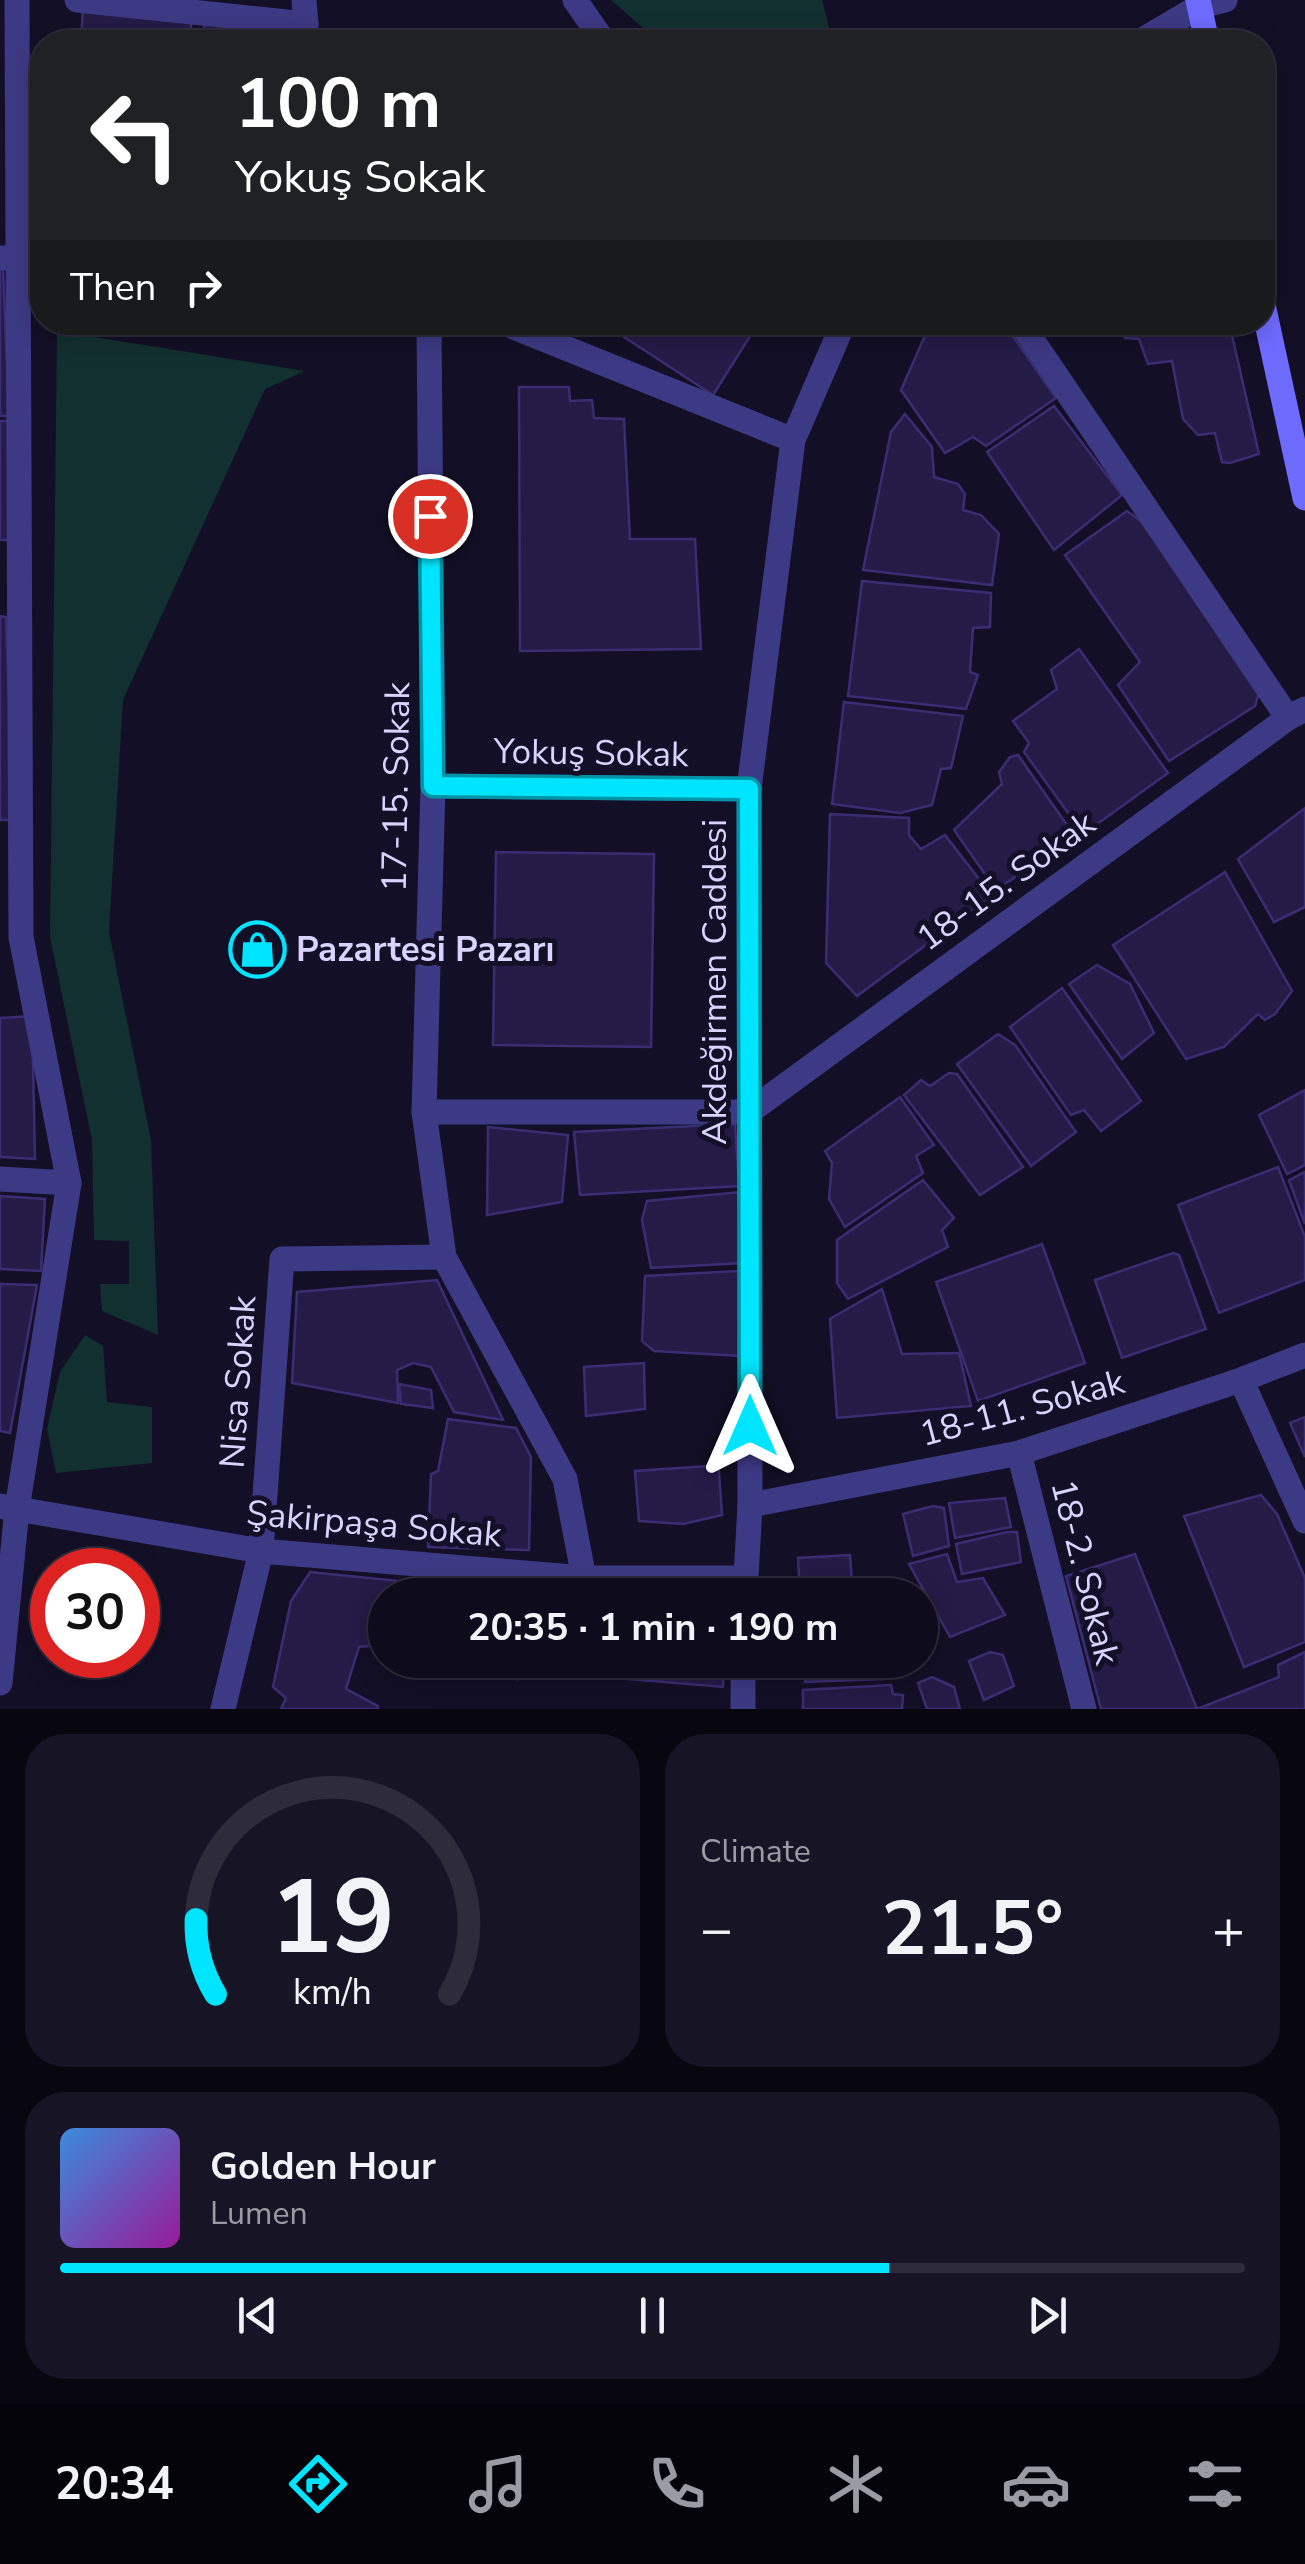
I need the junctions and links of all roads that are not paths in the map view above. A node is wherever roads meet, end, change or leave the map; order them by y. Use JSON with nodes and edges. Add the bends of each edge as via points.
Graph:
{"nodes":[{"id":1,"x":17,"y":0,"type":"edge"},
{"id":2,"x":77,"y":0,"type":"edge"},
{"id":3,"x":575,"y":0,"type":"edge"},
{"id":4,"x":1208,"y":2,"type":"edge"},
{"id":5,"x":304,"y":22,"type":"edge"},
{"id":6,"x":596,"y":30,"type":"edge"},
{"id":7,"x":1160,"y":30,"type":"edge"},
{"id":8,"x":1208,"y":30,"type":"edge"},
{"id":9,"x":20,"y":259,"type":"edge"},
{"id":10,"x":429,"y":335,"type":"edge"},
{"id":11,"x":533,"y":335,"type":"edge"},
{"id":12,"x":838,"y":335,"type":"edge"},
{"id":13,"x":1029,"y":335,"type":"edge"},
{"id":14,"x":1270,"y":335,"type":"edge"},
{"id":15,"x":793,"y":440,"type":"junction"},
{"id":16,"x":1305,"y":498,"type":"edge"},
{"id":17,"x":9,"y":608,"type":"edge"},
{"id":18,"x":1296,"y":714,"type":"edge"},
{"id":19,"x":433,"y":786,"type":"junction"},
{"id":20,"x":749,"y":789,"type":"junction"},
{"id":21,"x":424,"y":1112,"type":"junction"},
{"id":22,"x":749,"y":1112,"type":"junction"},
{"id":23,"x":0,"y":1179,"type":"edge"},
{"id":24,"x":69,"y":1183,"type":"junction"},
{"id":25,"x":444,"y":1257,"type":"junction"},
{"id":26,"x":1305,"y":1354,"type":"edge"},
{"id":27,"x":1241,"y":1380,"type":"junction"},
{"id":28,"x":1019,"y":1453,"type":"junction"},
{"id":29,"x":750,"y":1505,"type":"junction"},
{"id":30,"x":8,"y":1508,"type":"edge"},
{"id":31,"x":1305,"y":1521,"type":"edge"},
{"id":32,"x":262,"y":1552,"type":"junction"},
{"id":33,"x":584,"y":1578,"type":"joint"},
{"id":34,"x":745,"y":1578,"type":"edge"},
{"id":35,"x":744,"y":1678,"type":"edge"},
{"id":36,"x":0,"y":1683,"type":"edge"},
{"id":37,"x":222,"y":1709,"type":"edge"},
{"id":38,"x":743,"y":1709,"type":"edge"},
{"id":39,"x":1084,"y":1709,"type":"edge"}],
"edges":[{"from":1,"to":9,"type":"street"},
{"from":2,"to":5,"type":"street"},
{"from":3,"to":6,"type":"street"},
{"from":4,"to":7,"type":"street"},
{"from":4,"to":8,"type":"street"},
{"from":9,"to":17,"type":"street"},
{"from":10,"to":19,"type":"street","name":"17-15. Sokak"},
{"from":11,"to":15,"type":"street"},
{"from":12,"to":15,"type":"street","name":"Akdeğirmen Caddesi"},
{"from":13,"to":18,"type":"street"},
{"from":14,"to":16,"type":"street"},
{"from":15,"to":20,"type":"street","name":"Akdeğirmen Caddesi"},
{"from":17,"to":24,"type":"street","via":[[21,938]]},
{"from":18,"to":22,"type":"street","name":"18-15. Sokak"},
{"from":19,"to":20,"type":"street","name":"Yokuş Sokak"},
{"from":19,"to":21,"type":"street","name":"17-15. Sokak"},
{"from":20,"to":22,"type":"street","name":"Akdeğirmen Caddesi"},
{"from":21,"to":22,"type":"street"},
{"from":21,"to":25,"type":"street","name":"17-15. Sokak"},
{"from":22,"to":29,"type":"street","name":"Akdeğirmen Caddesi"},
{"from":23,"to":24,"type":"street"},
{"from":24,"to":30,"type":"street"},
{"from":25,"to":32,"type":"street","name":"Nisa Sokak","via":[[282,1259]]},
{"from":25,"to":33,"type":"street","name":"17-15. Sokak","via":[[564,1479]]},
{"from":26,"to":27,"type":"street","name":"18-11. Sokak"},
{"from":27,"to":28,"type":"street","name":"18-11. Sokak"},
{"from":27,"to":31,"type":"street"},
{"from":28,"to":29,"type":"street","name":"18-11. Sokak"},
{"from":28,"to":39,"type":"street","name":"18-2. Sokak"},
{"from":29,"to":34,"type":"street","name":"Akdeğirmen Caddesi"},
{"from":30,"to":32,"type":"street","name":"Şakirpaşa Sokak"},
{"from":30,"to":36,"type":"street"},
{"from":32,"to":33,"type":"street","name":"Şakirpaşa Sokak"},
{"from":32,"to":37,"type":"street"},
{"from":35,"to":38,"type":"street"}]}
